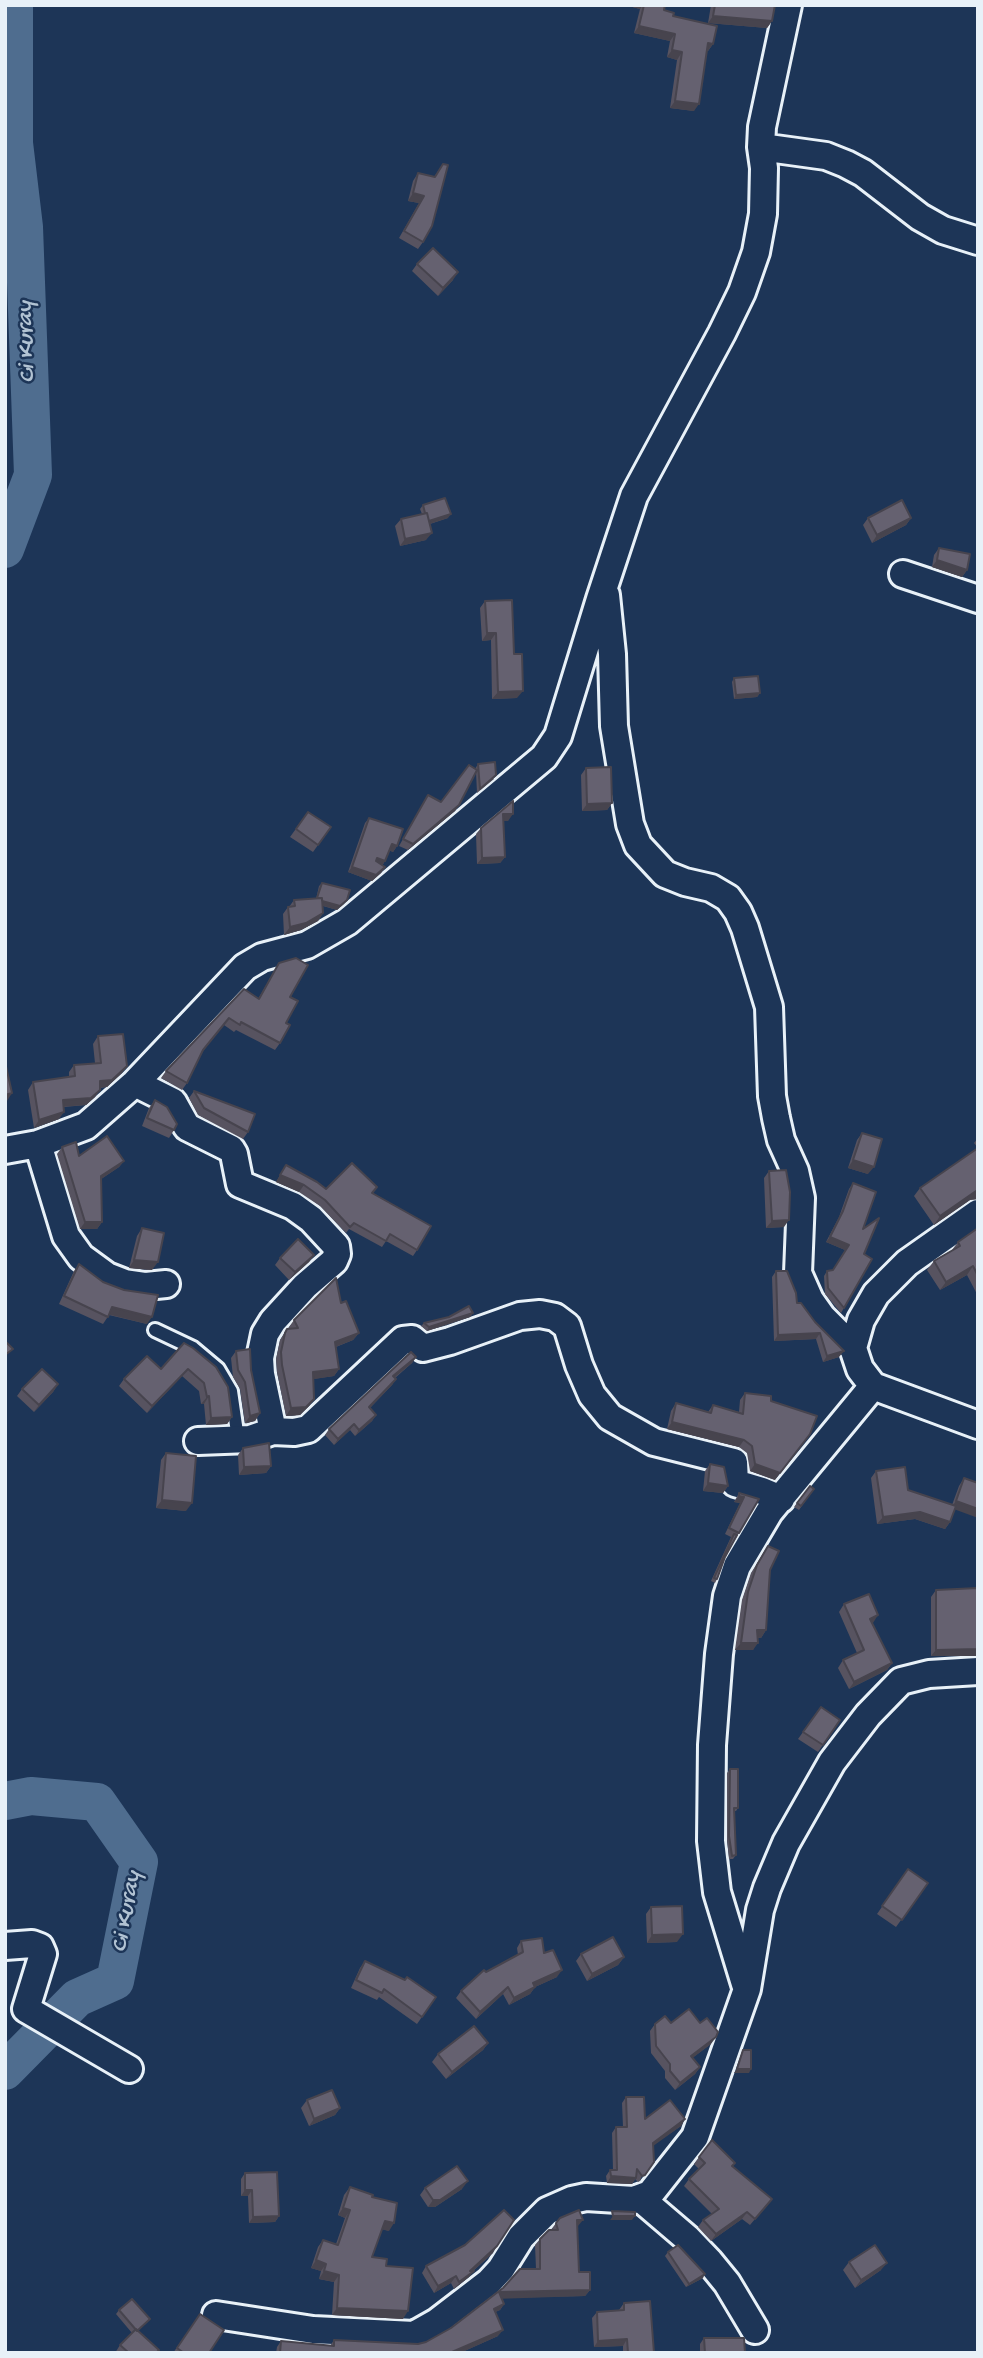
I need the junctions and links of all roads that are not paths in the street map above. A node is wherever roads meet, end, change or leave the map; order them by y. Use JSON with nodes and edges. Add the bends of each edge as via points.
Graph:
{"nodes":[{"id":1,"x":788,"y":5,"type":"edge"},
{"id":2,"x":761,"y":147,"type":"junction"},
{"id":3,"x":978,"y":241,"type":"edge"},
{"id":4,"x":903,"y":574,"type":"dead end"},
{"id":5,"x":604,"y":584,"type":"junction"},
{"id":6,"x":978,"y":599,"type":"edge"},
{"id":7,"x":135,"y":1083,"type":"junction"},
{"id":8,"x":38,"y":1144,"type":"junction"},
{"id":9,"x":5,"y":1150,"type":"edge"},
{"id":10,"x":978,"y":1213,"type":"edge"},
{"id":11,"x":166,"y":1284,"type":"dead end"},
{"id":12,"x":155,"y":1330,"type":"dead end"},
{"id":13,"x":852,"y":1348,"type":"junction"},
{"id":14,"x":873,"y":1386,"type":"junction"},
{"id":15,"x":978,"y":1425,"type":"edge"},
{"id":16,"x":273,"y":1431,"type":"junction"},
{"id":17,"x":238,"y":1439,"type":"junction"},
{"id":18,"x":198,"y":1441,"type":"dead end"},
{"id":19,"x":780,"y":1499,"type":"junction"},
{"id":20,"x":978,"y":1671,"type":"edge"},
{"id":21,"x":5,"y":1946,"type":"edge"},
{"id":22,"x":747,"y":1989,"type":"junction"},
{"id":23,"x":129,"y":2069,"type":"dead end"},
{"id":24,"x":640,"y":2198,"type":"junction"},
{"id":25,"x":216,"y":2315,"type":"dead end"},
{"id":26,"x":755,"y":2330,"type":"dead end"}],
"edges":[{"from":1,"to":2,"type":"street"},
{"from":2,"to":3,"type":"street","via":[[826,156],[846,164],[920,217]]},
{"from":2,"to":5,"type":"street","via":[[763,214],[749,272],[722,333],[634,496]]},
{"from":4,"to":6,"type":"street"},
{"from":5,"to":7,"type":"street","via":[[558,736],[544,757],[347,922],[307,945],[262,957],[245,967]]},
{"from":5,"to":13,"type":"street","via":[[614,726],[630,824],[638,845],[665,874],[711,888],[727,898],[745,928],[769,1007],[776,1118],[801,1198],[799,1273],[822,1317]]},
{"from":7,"to":8,"type":"street","via":[[86,1126]]},
{"from":7,"to":16,"type":"street","via":[[173,1102],[187,1127],[231,1149],[240,1184],[293,1206],[336,1246],[334,1261],[305,1286],[265,1334],[261,1366]]},
{"from":8,"to":9,"type":"street"},
{"from":8,"to":11,"type":"street","via":[[66,1236],[80,1257],[125,1283]]},
{"from":10,"to":13,"type":"street","via":[[907,1263],[876,1294],[860,1320]]},
{"from":12,"to":17,"type":"lane","via":[[193,1348],[219,1369],[232,1391]]},
{"from":13,"to":14,"type":"street"},
{"from":14,"to":15,"type":"street"},
{"from":14,"to":19,"type":"street"},
{"from":16,"to":17,"type":"street"},
{"from":16,"to":19,"type":"street","via":[[308,1429],[403,1340],[412,1339],[423,1348],[520,1316],[540,1314],[567,1326],[592,1395],[610,1417],[654,1442],[734,1462],[735,1483]]},
{"from":17,"to":18,"type":"street"},
{"from":19,"to":22,"type":"street","via":[[744,1553],[727,1596],[713,1732],[714,1869],[724,1919]]},
{"from":20,"to":22,"type":"street","via":[[901,1681],[832,1762],[786,1843],[767,1888]]},
{"from":21,"to":23,"type":"street","via":[[32,1944],[41,1950],[43,1958],[27,2011]]},
{"from":22,"to":24,"type":"street","via":[[695,2137],[650,2194]]},
{"from":24,"to":25,"type":"street","via":[[586,2197],[547,2210],[489,2282],[414,2335],[313,2330]]},
{"from":24,"to":26,"type":"street","via":[[709,2261]]}]}
